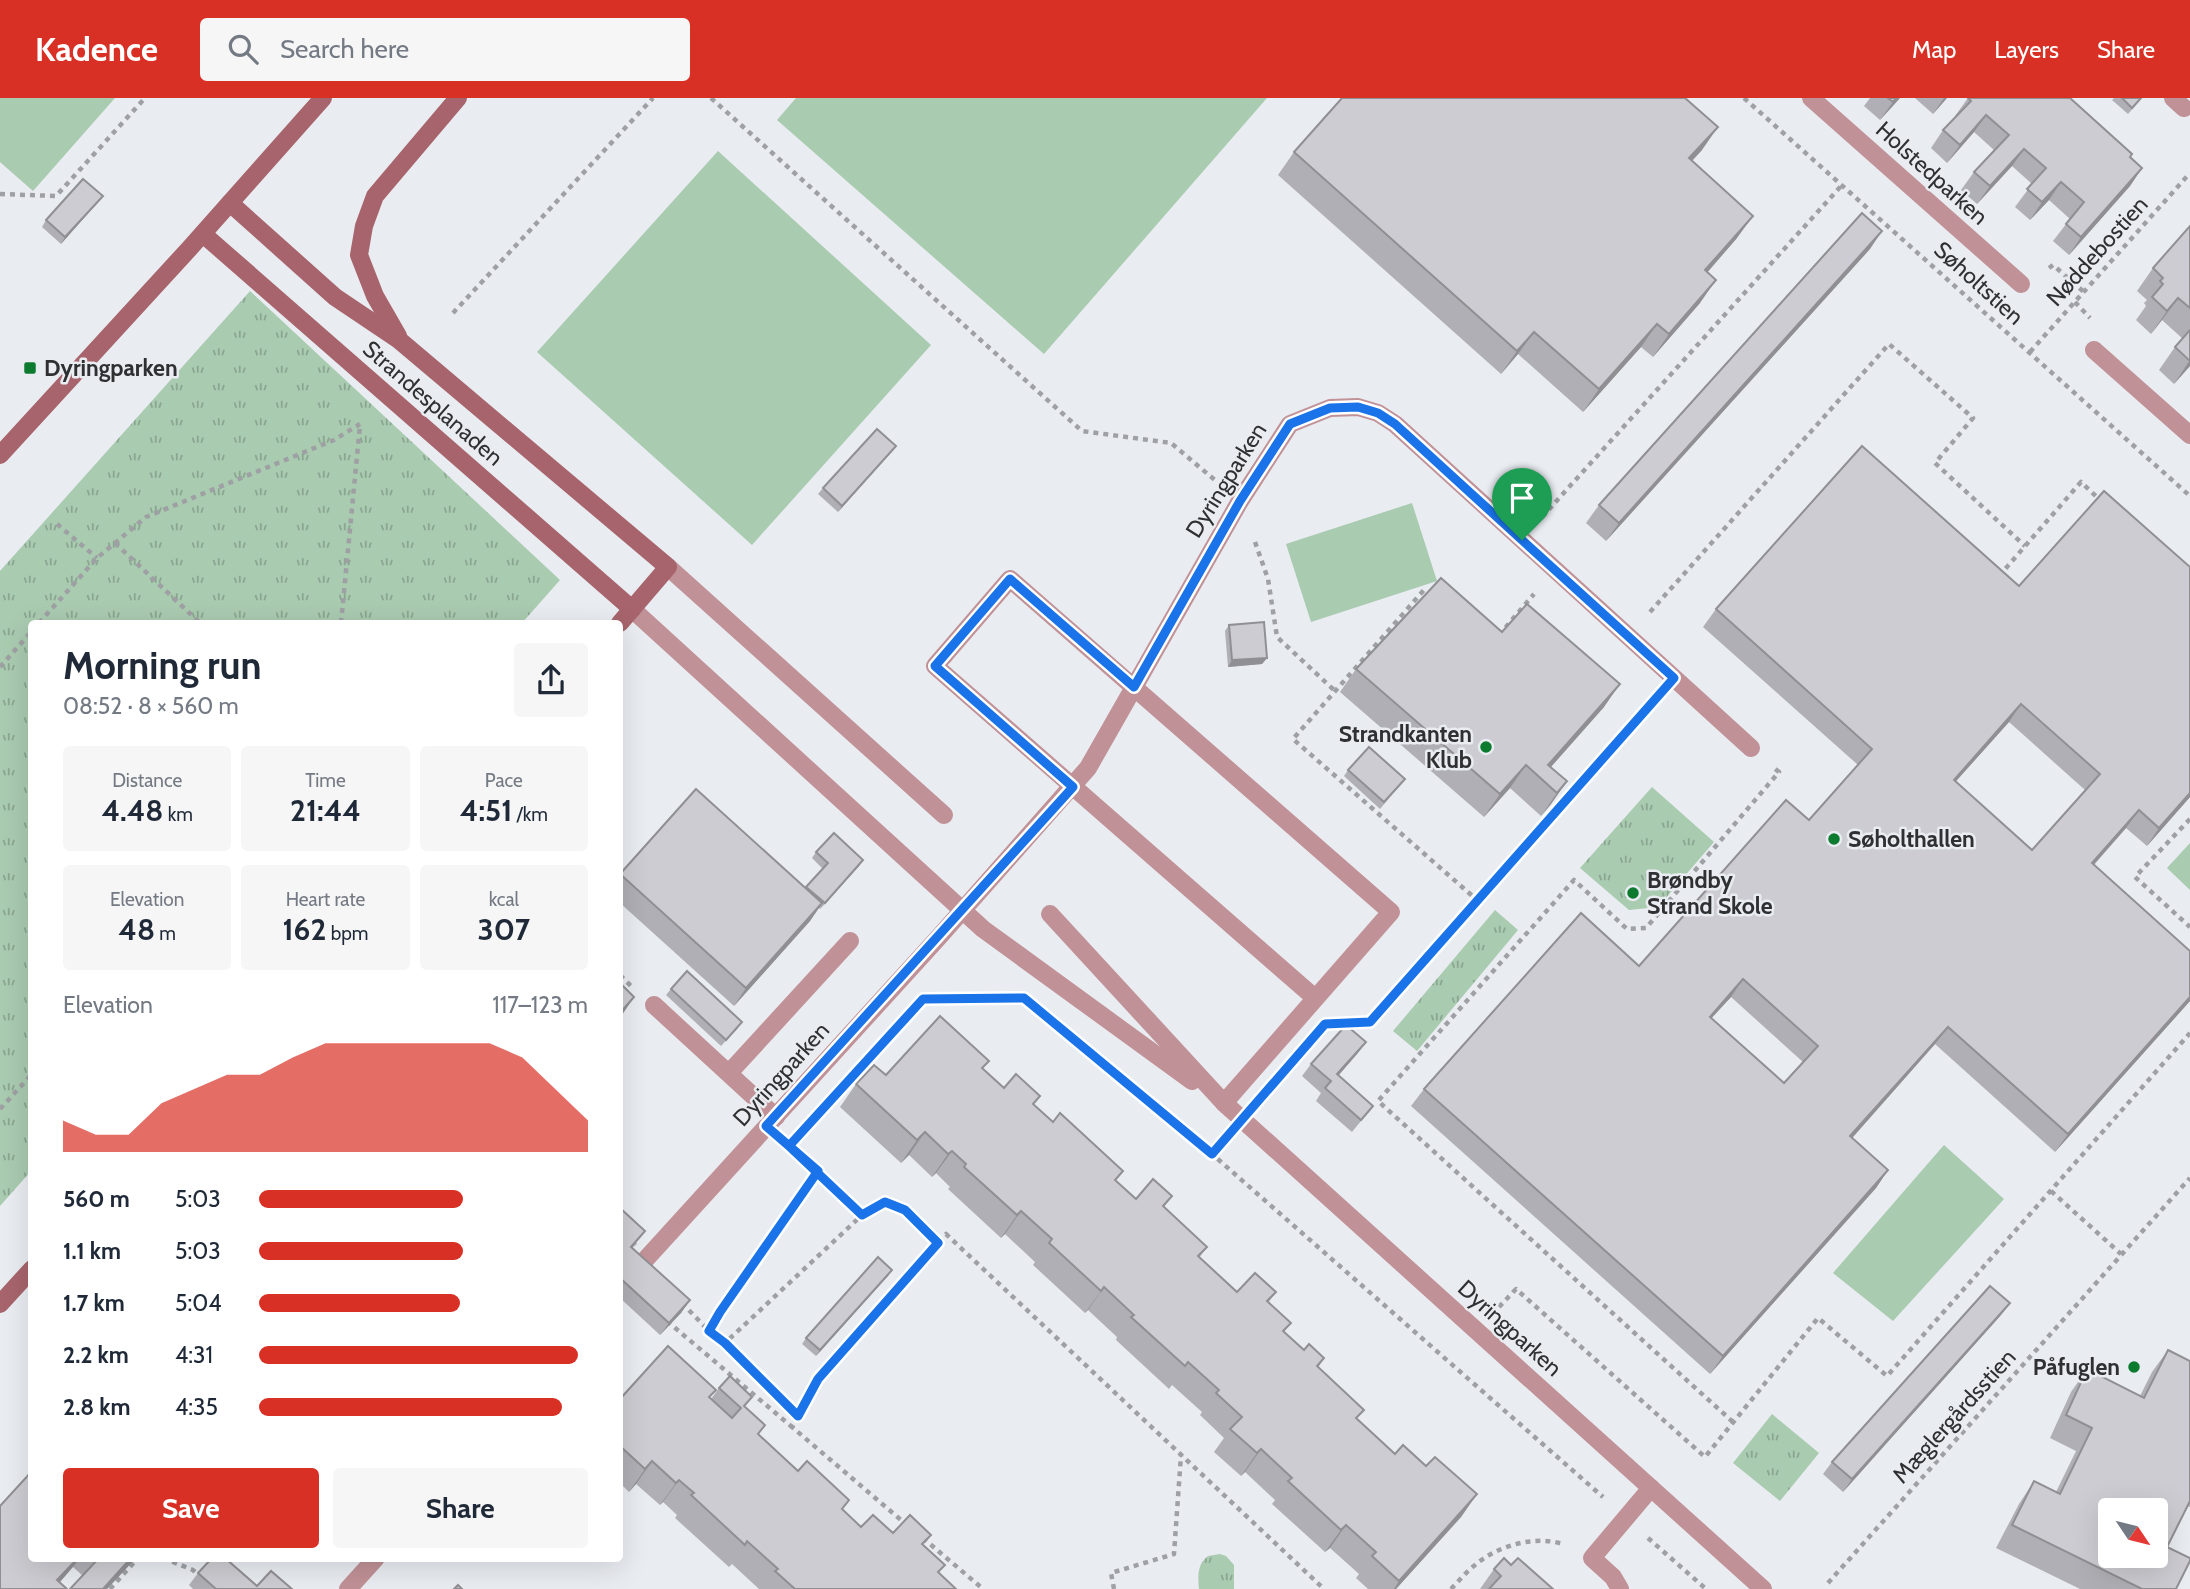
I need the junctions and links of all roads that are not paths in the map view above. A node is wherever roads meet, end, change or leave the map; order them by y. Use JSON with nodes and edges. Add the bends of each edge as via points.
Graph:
{"nodes":[{"id":1,"x":323,"y":98,"type":"edge"},
{"id":2,"x":457,"y":98,"type":"edge"},
{"id":3,"x":1811,"y":98,"type":"edge"},
{"id":4,"x":230,"y":204,"type":"junction"},
{"id":5,"x":203,"y":234,"type":"junction"},
{"id":6,"x":2021,"y":284,"type":"dead end"},
{"id":7,"x":399,"y":340,"type":"junction"},
{"id":8,"x":2094,"y":350,"type":"dead end"},
{"id":9,"x":2190,"y":435,"type":"edge"},
{"id":10,"x":0,"y":455,"type":"edge"},
{"id":11,"x":668,"y":567,"type":"junction"},
{"id":12,"x":632,"y":609,"type":"junction"},
{"id":13,"x":623,"y":620,"type":"edge"},
{"id":14,"x":1134,"y":687,"type":"junction"},
{"id":15,"x":1751,"y":748,"type":"dead end"},
{"id":16,"x":1073,"y":787,"type":"junction"},
{"id":17,"x":944,"y":815,"type":"dead end"},
{"id":18,"x":964,"y":909,"type":"junction"},
{"id":19,"x":1049,"y":914,"type":"dead end"},
{"id":20,"x":850,"y":941,"type":"dead end"},
{"id":21,"x":1315,"y":998,"type":"junction"},
{"id":22,"x":654,"y":1005,"type":"dead end"},
{"id":23,"x":729,"y":1073,"type":"junction"},
{"id":24,"x":1224,"y":1103,"type":"junction"},
{"id":25,"x":771,"y":1121,"type":"junction"},
{"id":26,"x":635,"y":1271,"type":"edge"},
{"id":27,"x":28,"y":1273,"type":"edge"},
{"id":28,"x":0,"y":1304,"type":"edge"},
{"id":29,"x":1651,"y":1488,"type":"junction"},
{"id":30,"x":372,"y":1562,"type":"edge"},
{"id":31,"x":348,"y":1589,"type":"edge"},
{"id":32,"x":1620,"y":1589,"type":"edge"},
{"id":33,"x":1763,"y":1589,"type":"edge"}],
"edges":[{"from":1,"to":4,"type":"street"},
{"from":2,"to":7,"type":"street","name":"Strandesplanaden","via":[[375,196],[364,226],[359,255]]},
{"from":3,"to":6,"type":"street","name":"Holstedparken"},
{"from":4,"to":5,"type":"street"},
{"from":4,"to":7,"type":"street","name":"Strandesplanaden","via":[[335,297]]},
{"from":5,"to":10,"type":"street"},
{"from":5,"to":12,"type":"street","name":"Strandesplanaden"},
{"from":7,"to":11,"type":"street","name":"Strandesplanaden"},
{"from":8,"to":9,"type":"street"},
{"from":11,"to":12,"type":"street"},
{"from":11,"to":17,"type":"street"},
{"from":12,"to":13,"type":"street"},
{"from":12,"to":18,"type":"street","name":"Dyringparken"},
{"from":14,"to":15,"type":"street","name":"Dyringparken","via":[[1240,501],[1290,424],[1330,408],[1358,407],[1395,424]]},
{"from":14,"to":16,"type":"street","name":"Dyringparken"},
{"from":14,"to":16,"type":"street","via":[[1010,579],[935,666]]},
{"from":14,"to":21,"type":"street","via":[[1391,912]]},
{"from":16,"to":18,"type":"street","name":"Dyringparken"},
{"from":16,"to":21,"type":"street"},
{"from":18,"to":24,"type":"street","name":"Dyringparken","via":[[983,929]]},
{"from":18,"to":25,"type":"street","name":"Dyringparken"},
{"from":19,"to":24,"type":"street","name":"Dyringparken"},
{"from":20,"to":23,"type":"street"},
{"from":21,"to":24,"type":"street"},
{"from":22,"to":23,"type":"street"},
{"from":23,"to":25,"type":"street"},
{"from":24,"to":29,"type":"street","name":"Dyringparken"},
{"from":25,"to":26,"type":"street","name":"Dyringparken"},
{"from":27,"to":28,"type":"street"},
{"from":29,"to":32,"type":"street","via":[[1592,1558]]},
{"from":29,"to":33,"type":"street","name":"Dyringparken"},
{"from":30,"to":31,"type":"street"}]}
